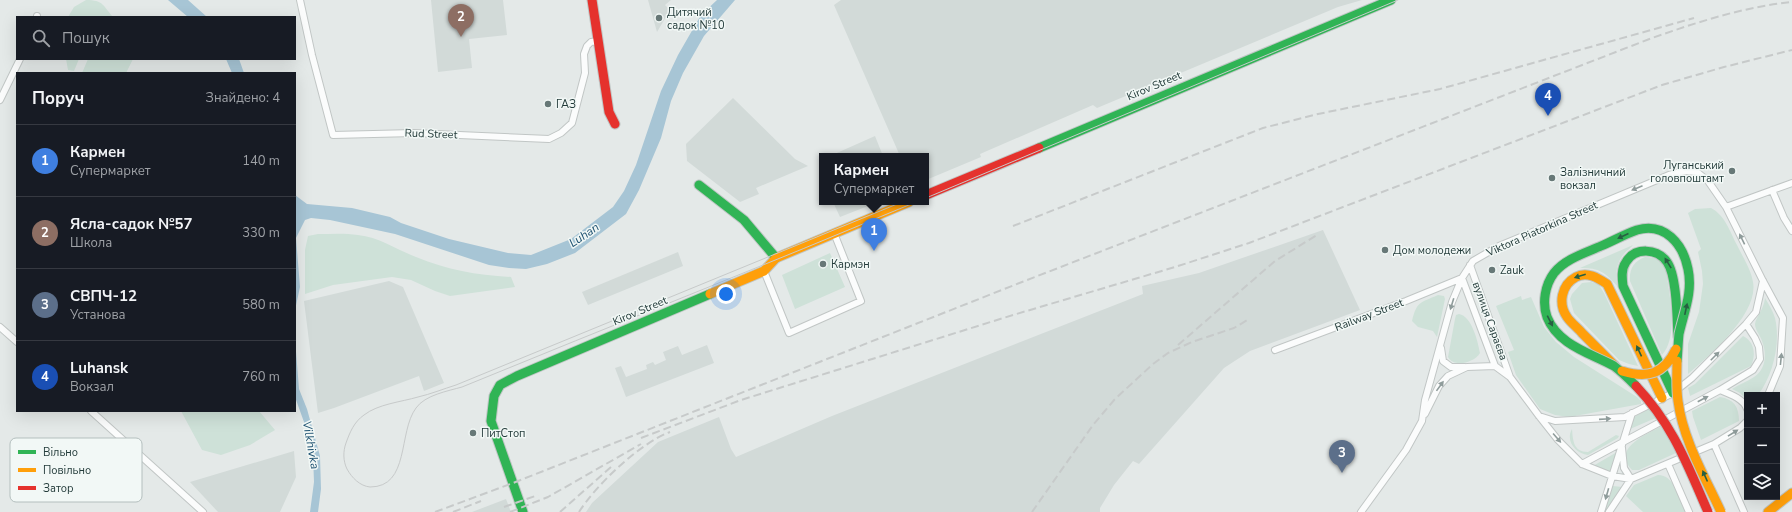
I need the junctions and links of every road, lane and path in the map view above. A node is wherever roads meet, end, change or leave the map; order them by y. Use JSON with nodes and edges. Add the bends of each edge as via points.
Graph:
{"nodes":[{"id":1,"x":300,"y":0,"type":"edge"},
{"id":2,"x":592,"y":0,"type":"edge"},
{"id":3,"x":1391,"y":0,"type":"edge"},
{"id":4,"x":598,"y":41,"type":"junction"},
{"id":5,"x":20,"y":60,"type":"edge"},
{"id":6,"x":0,"y":100,"type":"edge"},
{"id":7,"x":615,"y":124,"type":"dead end"},
{"id":8,"x":1792,"y":183,"type":"edge"},
{"id":9,"x":699,"y":185,"type":"dead end"},
{"id":10,"x":1772,"y":190,"type":"junction"},
{"id":11,"x":929,"y":194,"type":"edge"},
{"id":12,"x":902,"y":205,"type":"edge"},
{"id":13,"x":1726,"y":207,"type":"junction"},
{"id":14,"x":1792,"y":232,"type":"edge"},
{"id":15,"x":834,"y":233,"type":"junction"},
{"id":16,"x":776,"y":258,"type":"junction"},
{"id":17,"x":1470,"y":265,"type":"junction"},
{"id":18,"x":764,"y":271,"type":"junction"},
{"id":19,"x":1462,"y":278,"type":"junction"},
{"id":20,"x":1763,"y":281,"type":"junction"},
{"id":21,"x":1746,"y":324,"type":"junction"},
{"id":22,"x":0,"y":327,"type":"edge"},
{"id":23,"x":16,"y":341,"type":"edge"},
{"id":24,"x":1678,"y":342,"type":"junction"},
{"id":25,"x":1440,"y":346,"type":"junction"},
{"id":26,"x":1275,"y":350,"type":"dead end"},
{"id":27,"x":1495,"y":366,"type":"junction"},
{"id":28,"x":1467,"y":367,"type":"junction"},
{"id":29,"x":1618,"y":370,"type":"junction"},
{"id":30,"x":1510,"y":377,"type":"junction"},
{"id":31,"x":1720,"y":390,"type":"junction"},
{"id":32,"x":1769,"y":392,"type":"edge"},
{"id":33,"x":1672,"y":393,"type":"junction"},
{"id":34,"x":1662,"y":398,"type":"junction"},
{"id":35,"x":1744,"y":404,"type":"edge"},
{"id":36,"x":92,"y":412,"type":"edge"},
{"id":37,"x":1632,"y":413,"type":"junction"},
{"id":38,"x":1539,"y":416,"type":"junction"},
{"id":39,"x":1422,"y":421,"type":"junction"},
{"id":40,"x":1744,"y":424,"type":"edge"},
{"id":41,"x":121,"y":438,"type":"edge"},
{"id":42,"x":1622,"y":442,"type":"junction"},
{"id":43,"x":1714,"y":444,"type":"junction"},
{"id":44,"x":142,"y":457,"type":"edge"},
{"id":45,"x":1582,"y":464,"type":"junction"},
{"id":46,"x":1668,"y":464,"type":"junction"},
{"id":47,"x":1612,"y":476,"type":"junction"},
{"id":48,"x":1631,"y":479,"type":"junction"},
{"id":49,"x":1792,"y":493,"type":"edge"},
{"id":50,"x":203,"y":512,"type":"edge"},
{"id":51,"x":523,"y":512,"type":"edge"},
{"id":52,"x":1361,"y":512,"type":"edge"},
{"id":53,"x":1601,"y":512,"type":"edge"},
{"id":54,"x":1609,"y":512,"type":"edge"},
{"id":55,"x":1689,"y":512,"type":"edge"},
{"id":56,"x":1708,"y":512,"type":"edge"},
{"id":57,"x":1721,"y":512,"type":"edge"},
{"id":58,"x":1744,"y":512,"type":"edge"},
{"id":59,"x":1768,"y":512,"type":"edge"}],
"edges":[{"from":1,"to":4,"type":"street","name":"Rud Street","via":[[333,135],[414,133],[549,139],[572,123],[585,73],[584,54],[591,42]]},
{"from":2,"to":4,"type":"street"},
{"from":3,"to":11,"type":"street","name":"Kirov Street"},
{"from":4,"to":7,"type":"street","via":[[609,112]]},
{"from":5,"to":6,"type":"street"},
{"from":8,"to":10,"type":"street"},
{"from":9,"to":16,"type":"street","via":[[744,220]]},
{"from":10,"to":13,"type":"street"},
{"from":10,"to":14,"type":"street"},
{"from":12,"to":15,"type":"street","name":"Kirov Street"},
{"from":13,"to":17,"type":"street","name":"Viktora Piatorkina Street","one_way":true,"via":[[1708,181],[1697,172],[1685,171],[1669,175],[1499,246]]},
{"from":20,"to":13,"type":"street","name":"Viktora Piatorkina Street","one_way":true},
{"from":15,"to":16,"type":"street","name":"Kirov Street"},
{"from":15,"to":18,"type":"street","via":[[861,301],[789,333]]},
{"from":16,"to":18,"type":"street","name":"Kirov Street"},
{"from":17,"to":19,"type":"street","name":"Viktora Piatorkina Street"},
{"from":17,"to":30,"type":"street","name":"вулиця Сараєва"},
{"from":18,"to":51,"type":"street","name":"Kirov Street","via":[[500,385],[494,396],[491,421]]},
{"from":19,"to":25,"type":"street","name":"Viktora Piatorkina Street","one_way":true,"via":[[1452,302]]},
{"from":19,"to":26,"type":"street","name":"Railway Street"},
{"from":19,"to":27,"type":"street"},
{"from":20,"to":21,"type":"street","via":[[1756,312]]},
{"from":32,"to":20,"type":"street","name":"Viktora Piatorkina Street","one_way":true,"via":[[1780,366],[1783,318]]},
{"from":21,"to":31,"type":"street","via":[[1755,338],[1760,359],[1753,370]]},
{"from":33,"to":21,"type":"street","one_way":true,"via":[[1692,378]]},
{"from":22,"to":23,"type":"street"},
{"from":24,"to":29,"type":"street","bridge":true,"via":[[1672,358],[1666,366],[1656,372],[1640,376]]},
{"from":24,"to":29,"type":"street","one_way":true,"bridge":true,"via":[[1689,296],[1689,276],[1681,249],[1668,233],[1659,229],[1638,230],[1568,260],[1557,269],[1549,281],[1544,308],[1549,321],[1558,333],[1574,346]]},
{"from":24,"to":33,"type":"street","one_way":true,"bridge":true,"via":[[1671,265],[1653,251],[1638,252],[1625,262],[1621,278]]},
{"from":57,"to":24,"type":"street","one_way":true,"bridge":true,"via":[[1681,416],[1678,394]]},
{"from":25,"to":28,"type":"street","via":[[1443,361],[1451,367]]},
{"from":25,"to":39,"type":"street","name":"Viktora Piatorkina Street"},
{"from":27,"to":28,"type":"street"},
{"from":27,"to":30,"type":"street"},
{"from":39,"to":28,"type":"street","one_way":true,"via":[[1439,386],[1448,376]]},
{"from":34,"to":29,"type":"street","one_way":true,"bridge":true,"via":[[1611,291],[1601,278],[1594,275],[1578,276],[1565,286],[1561,301],[1562,309]]},
{"from":29,"to":56,"type":"street","bridge":true,"via":[[1649,400],[1666,422]]},
{"from":30,"to":38,"type":"street"},
{"from":31,"to":35,"type":"street","via":[[1736,396]]},
{"from":42,"to":31,"type":"street","one_way":true},
{"from":33,"to":34,"type":"street"},
{"from":34,"to":37,"type":"street"},
{"from":36,"to":41,"type":"street"},
{"from":38,"to":37,"type":"street","one_way":true,"via":[[1554,421],[1568,421],[1625,417]]},
{"from":37,"to":42,"type":"street"},
{"from":38,"to":45,"type":"street","one_way":true},
{"from":39,"to":52,"type":"street","name":"Viktora Piatorkina Street","via":[[1406,450]]},
{"from":43,"to":40,"type":"street","one_way":true},
{"from":42,"to":45,"type":"street"},
{"from":42,"to":47,"type":"street"},
{"from":42,"to":48,"type":"street","via":[[1624,468]]},
{"from":43,"to":46,"type":"street"},
{"from":43,"to":58,"type":"street"},
{"from":44,"to":50,"type":"street"},
{"from":45,"to":47,"type":"street"},
{"from":46,"to":48,"type":"street"},
{"from":46,"to":55,"type":"street"},
{"from":47,"to":48,"type":"street"},
{"from":47,"to":53,"type":"street","one_way":true},
{"from":48,"to":54,"type":"street"},
{"from":49,"to":59,"type":"street"}]}
